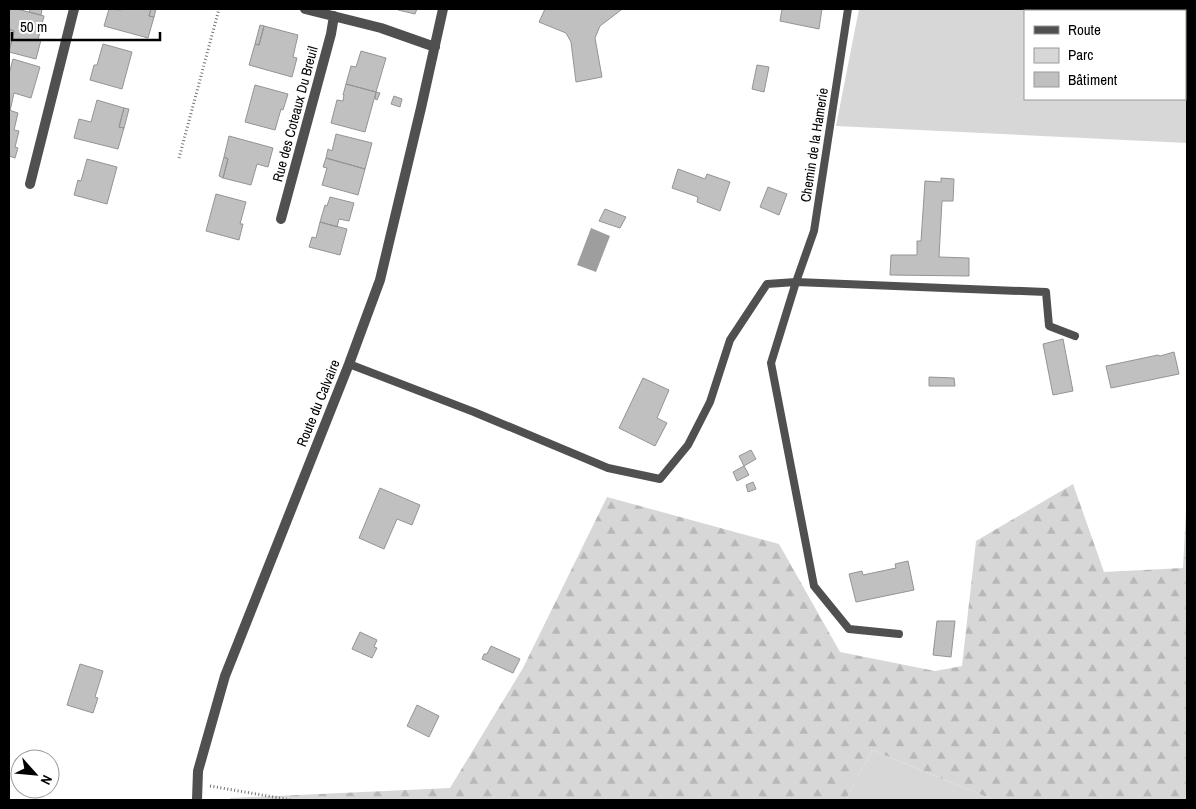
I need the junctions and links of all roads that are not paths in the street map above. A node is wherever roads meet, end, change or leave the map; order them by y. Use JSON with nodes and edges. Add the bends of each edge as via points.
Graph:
{"nodes":[{"id":1,"x":74,"y":9,"type":"edge"},
{"id":2,"x":305,"y":9,"type":"edge"},
{"id":3,"x":443,"y":9,"type":"edge"},
{"id":4,"x":848,"y":9,"type":"edge"},
{"id":5,"x":341,"y":15,"type":"edge"},
{"id":6,"x":434,"y":47,"type":"junction"},
{"id":7,"x":30,"y":184,"type":"dead end"},
{"id":8,"x":282,"y":219,"type":"dead end"},
{"id":9,"x":796,"y":282,"type":"junction"},
{"id":10,"x":1075,"y":336,"type":"dead end"},
{"id":11,"x":349,"y":364,"type":"junction"},
{"id":12,"x":899,"y":634,"type":"dead end"},
{"id":13,"x":197,"y":800,"type":"edge"}],
"edges":[{"from":1,"to":7,"type":"street"},
{"from":2,"to":5,"type":"street"},
{"from":3,"to":6,"type":"street","name":"Route du Calvaire"},
{"from":4,"to":9,"type":"lane","name":"Chemin de la Hamerie","via":[[814,230]]},
{"from":5,"to":6,"type":"street"},
{"from":5,"to":8,"type":"street","name":"Rue des Coteaux Du Breuil","via":[[331,34]]},
{"from":6,"to":11,"type":"street","name":"Route du Calvaire","via":[[380,280]]},
{"from":9,"to":10,"type":"lane","via":[[1046,292],[1050,326]]},
{"from":9,"to":11,"type":"lane","via":[[767,284],[730,340],[710,402],[688,446],[660,479],[608,468]]},
{"from":9,"to":12,"type":"lane","name":"Chemin de la Hamerie","via":[[771,362],[814,586],[849,629]]},
{"from":11,"to":13,"type":"street","name":"Route du Calvaire","via":[[225,676],[198,771]]}]}
